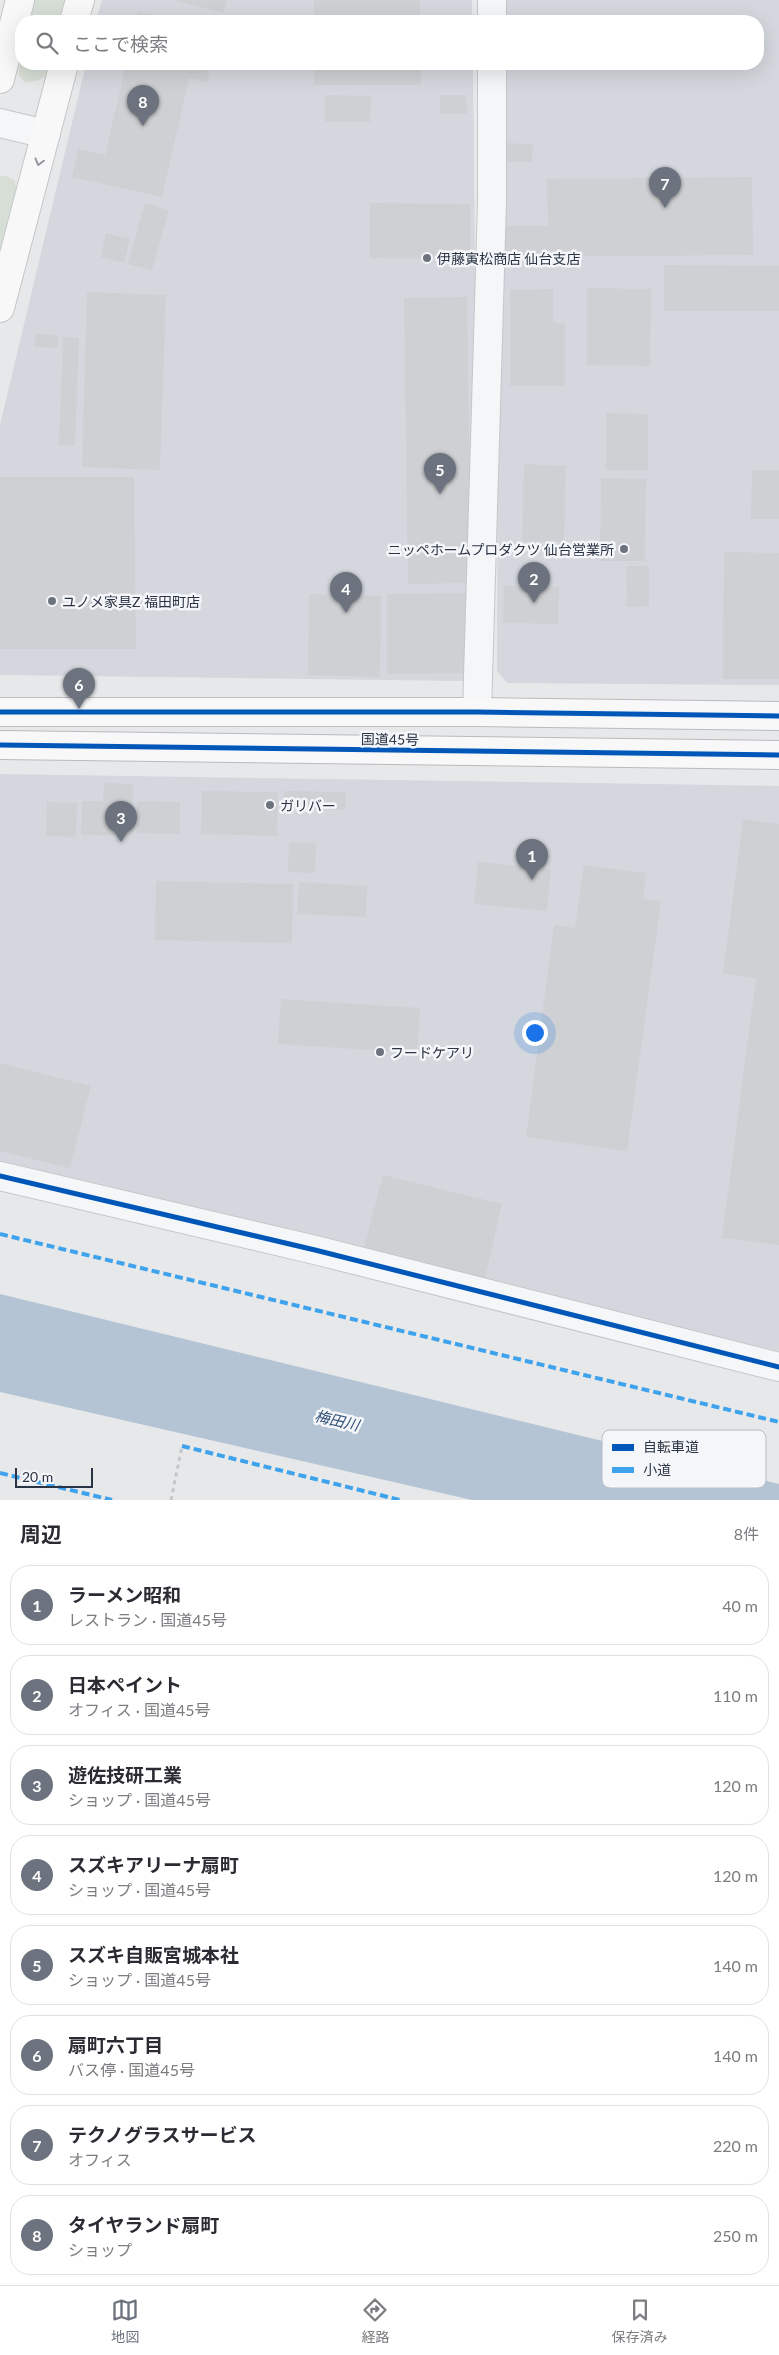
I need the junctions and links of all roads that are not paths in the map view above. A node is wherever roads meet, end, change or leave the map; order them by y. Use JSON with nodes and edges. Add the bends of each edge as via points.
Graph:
{"nodes":[{"id":1,"x":20,"y":0,"type":"edge"},
{"id":2,"x":80,"y":0,"type":"edge"},
{"id":3,"x":492,"y":0,"type":"edge"},
{"id":4,"x":16,"y":15,"type":"edge"},
{"id":5,"x":76,"y":15,"type":"edge"},
{"id":6,"x":492,"y":15,"type":"edge"},
{"id":7,"x":15,"y":20,"type":"edge"},
{"id":8,"x":62,"y":70,"type":"edge"},
{"id":9,"x":492,"y":70,"type":"edge"},
{"id":10,"x":0,"y":79,"type":"edge"},
{"id":11,"x":0,"y":123,"type":"edge"},
{"id":12,"x":46,"y":134,"type":"junction"},
{"id":13,"x":0,"y":308,"type":"edge"},
{"id":14,"x":0,"y":712,"type":"edge"},
{"id":15,"x":477,"y":712,"type":"junction"},
{"id":16,"x":779,"y":716,"type":"edge"},
{"id":17,"x":0,"y":745,"type":"edge"},
{"id":18,"x":779,"y":755,"type":"edge"},
{"id":19,"x":0,"y":1176,"type":"edge"},
{"id":20,"x":779,"y":1367,"type":"edge"}],
"edges":[{"from":1,"to":4,"type":"main road"},
{"from":2,"to":5,"type":"main road"},
{"from":3,"to":6,"type":"street"},
{"from":7,"to":10,"type":"main road"},
{"from":8,"to":12,"type":"main road"},
{"from":9,"to":15,"type":"street","via":[[492,202]]},
{"from":11,"to":12,"type":"street"},
{"from":12,"to":13,"type":"main road","one_way":true},
{"from":14,"to":15,"type":"main road","name":"国道45号"},
{"from":15,"to":16,"type":"main road","name":"国道45号"},
{"from":17,"to":18,"type":"main road","name":"国道45号"},
{"from":19,"to":20,"type":"street","via":[[315,1250]]}]}
